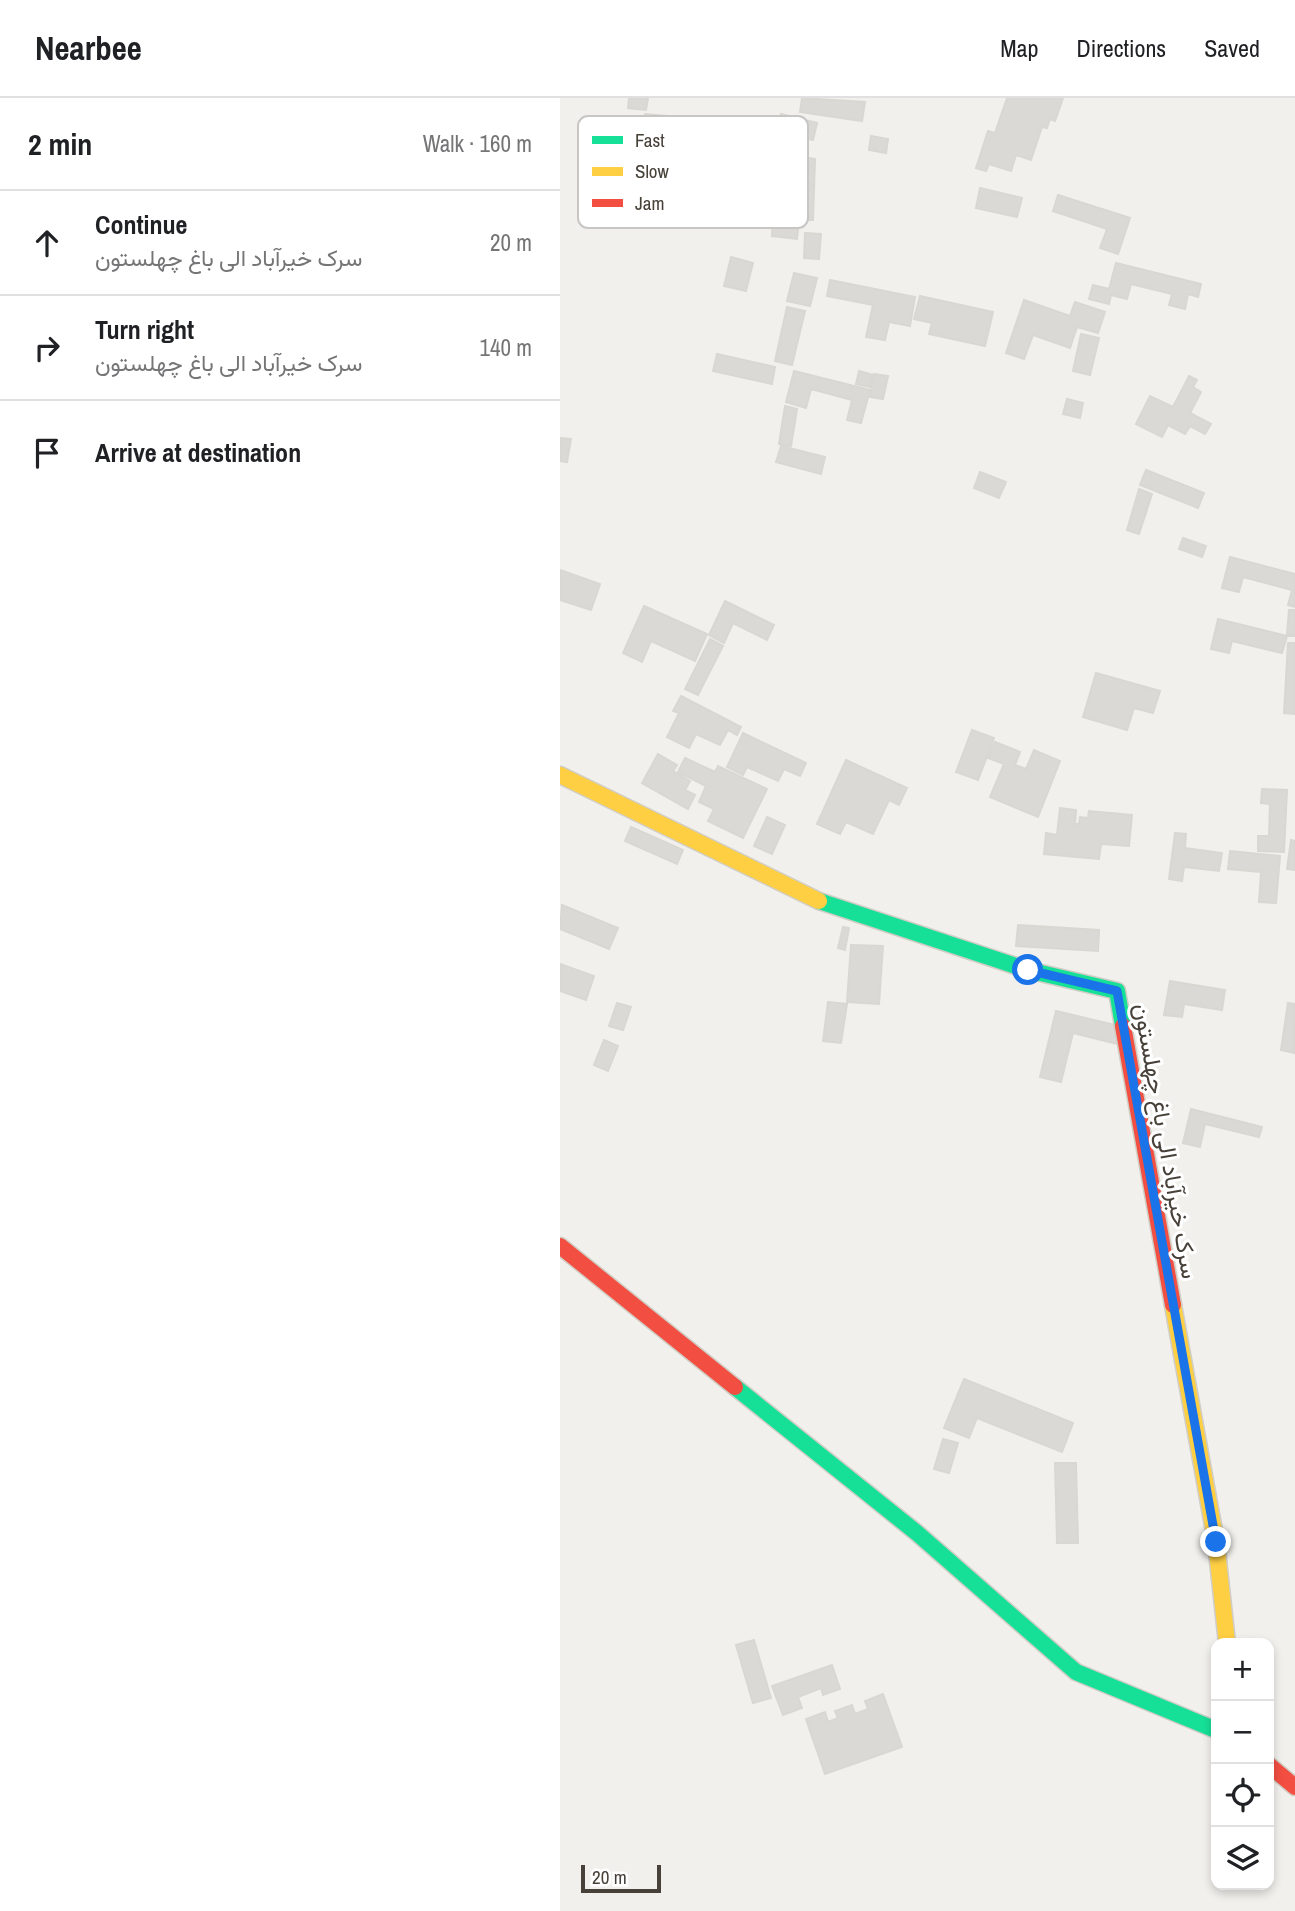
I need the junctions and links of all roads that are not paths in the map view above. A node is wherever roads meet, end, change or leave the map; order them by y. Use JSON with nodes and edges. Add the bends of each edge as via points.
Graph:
{"nodes":[{"id":1,"x":560,"y":775,"type":"edge"},
{"id":2,"x":560,"y":1246,"type":"edge"},
{"id":3,"x":1226,"y":1638,"type":"edge"},
{"id":4,"x":1211,"y":1728,"type":"edge"},
{"id":5,"x":1274,"y":1769,"type":"edge"},
{"id":6,"x":1295,"y":1787,"type":"edge"}],
"edges":[{"from":1,"to":3,"type":"street","name":"سرک خیرآباد الی باغ چهلستون","via":[[831,907],[1028,970],[1117,991],[1216,1542]]},
{"from":2,"to":4,"type":"street","via":[[917,1533],[1076,1672]]},
{"from":5,"to":6,"type":"street"}]}
